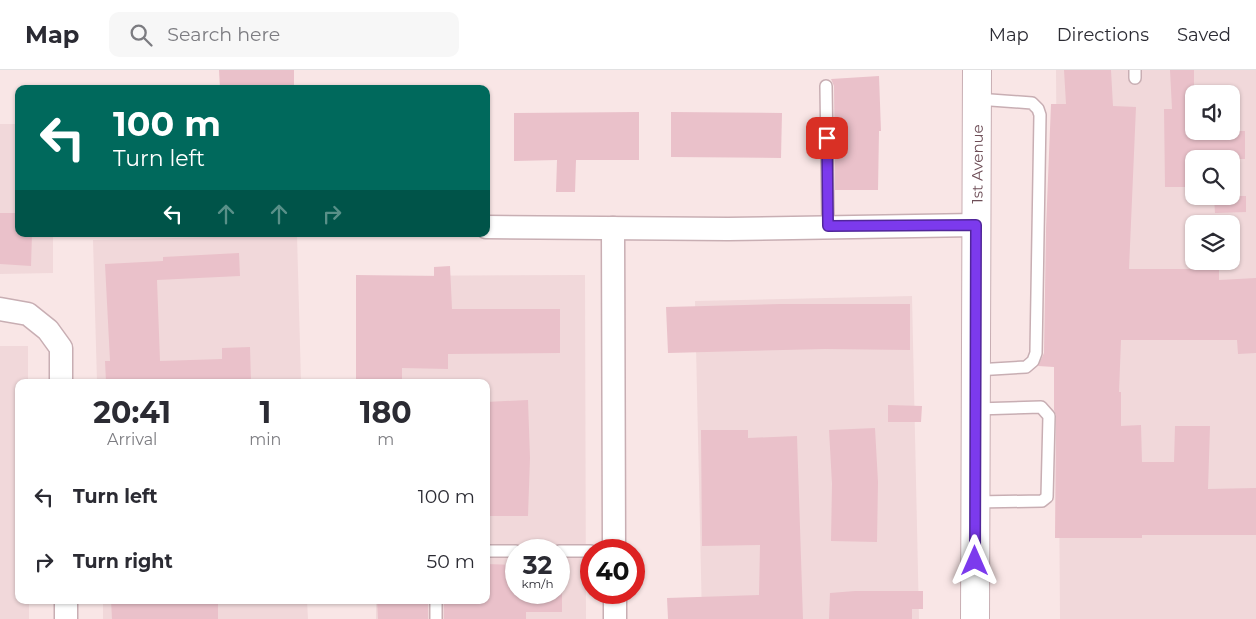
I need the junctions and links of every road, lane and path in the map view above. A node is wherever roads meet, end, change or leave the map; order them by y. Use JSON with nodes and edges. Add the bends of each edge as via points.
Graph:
{"nodes":[{"id":1,"x":977,"y":70,"type":"edge"},
{"id":2,"x":826,"y":86,"type":"dead end"},
{"id":3,"x":977,"y":100,"type":"junction"},
{"id":4,"x":976,"y":225,"type":"junction"},
{"id":5,"x":828,"y":226,"type":"junction"},
{"id":6,"x":490,"y":227,"type":"edge"},
{"id":7,"x":613,"y":228,"type":"junction"},
{"id":8,"x":0,"y":309,"type":"edge"},
{"id":9,"x":976,"y":370,"type":"junction"},
{"id":10,"x":61,"y":379,"type":"edge"},
{"id":11,"x":976,"y":409,"type":"junction"},
{"id":12,"x":975,"y":502,"type":"junction"},
{"id":13,"x":614,"y":539,"type":"edge"},
{"id":14,"x":490,"y":551,"type":"edge"},
{"id":15,"x":505,"y":551,"type":"edge"},
{"id":16,"x":66,"y":604,"type":"edge"},
{"id":17,"x":436,"y":604,"type":"edge"},
{"id":18,"x":615,"y":604,"type":"edge"},
{"id":19,"x":66,"y":619,"type":"edge"},
{"id":20,"x":436,"y":619,"type":"edge"},
{"id":21,"x":615,"y":619,"type":"edge"},
{"id":22,"x":975,"y":619,"type":"edge"}],
"edges":[{"from":1,"to":3,"type":"street","name":"1st Avenue"},
{"from":2,"to":5,"type":"lane"},
{"from":3,"to":4,"type":"street","name":"1st Avenue"},
{"from":3,"to":9,"type":"lane","via":[[1032,103],[1040,115],[1036,353],[1026,366]]},
{"from":4,"to":5,"type":"street"},
{"from":4,"to":9,"type":"street","name":"1st Avenue"},
{"from":5,"to":7,"type":"street"},
{"from":6,"to":7,"type":"street"},
{"from":7,"to":13,"type":"street"},
{"from":8,"to":10,"type":"street","via":[[28,314],[48,330],[61,348]]},
{"from":9,"to":11,"type":"street","name":"1st Avenue"},
{"from":11,"to":12,"type":"street","name":"1st Avenue"},
{"from":11,"to":12,"type":"lane","via":[[1041,407],[1049,416],[1047,497],[1042,501]]},
{"from":12,"to":22,"type":"street","name":"1st Avenue"},
{"from":14,"to":15,"type":"lane"},
{"from":16,"to":19,"type":"street"},
{"from":17,"to":20,"type":"lane"},
{"from":18,"to":21,"type":"street"}]}
